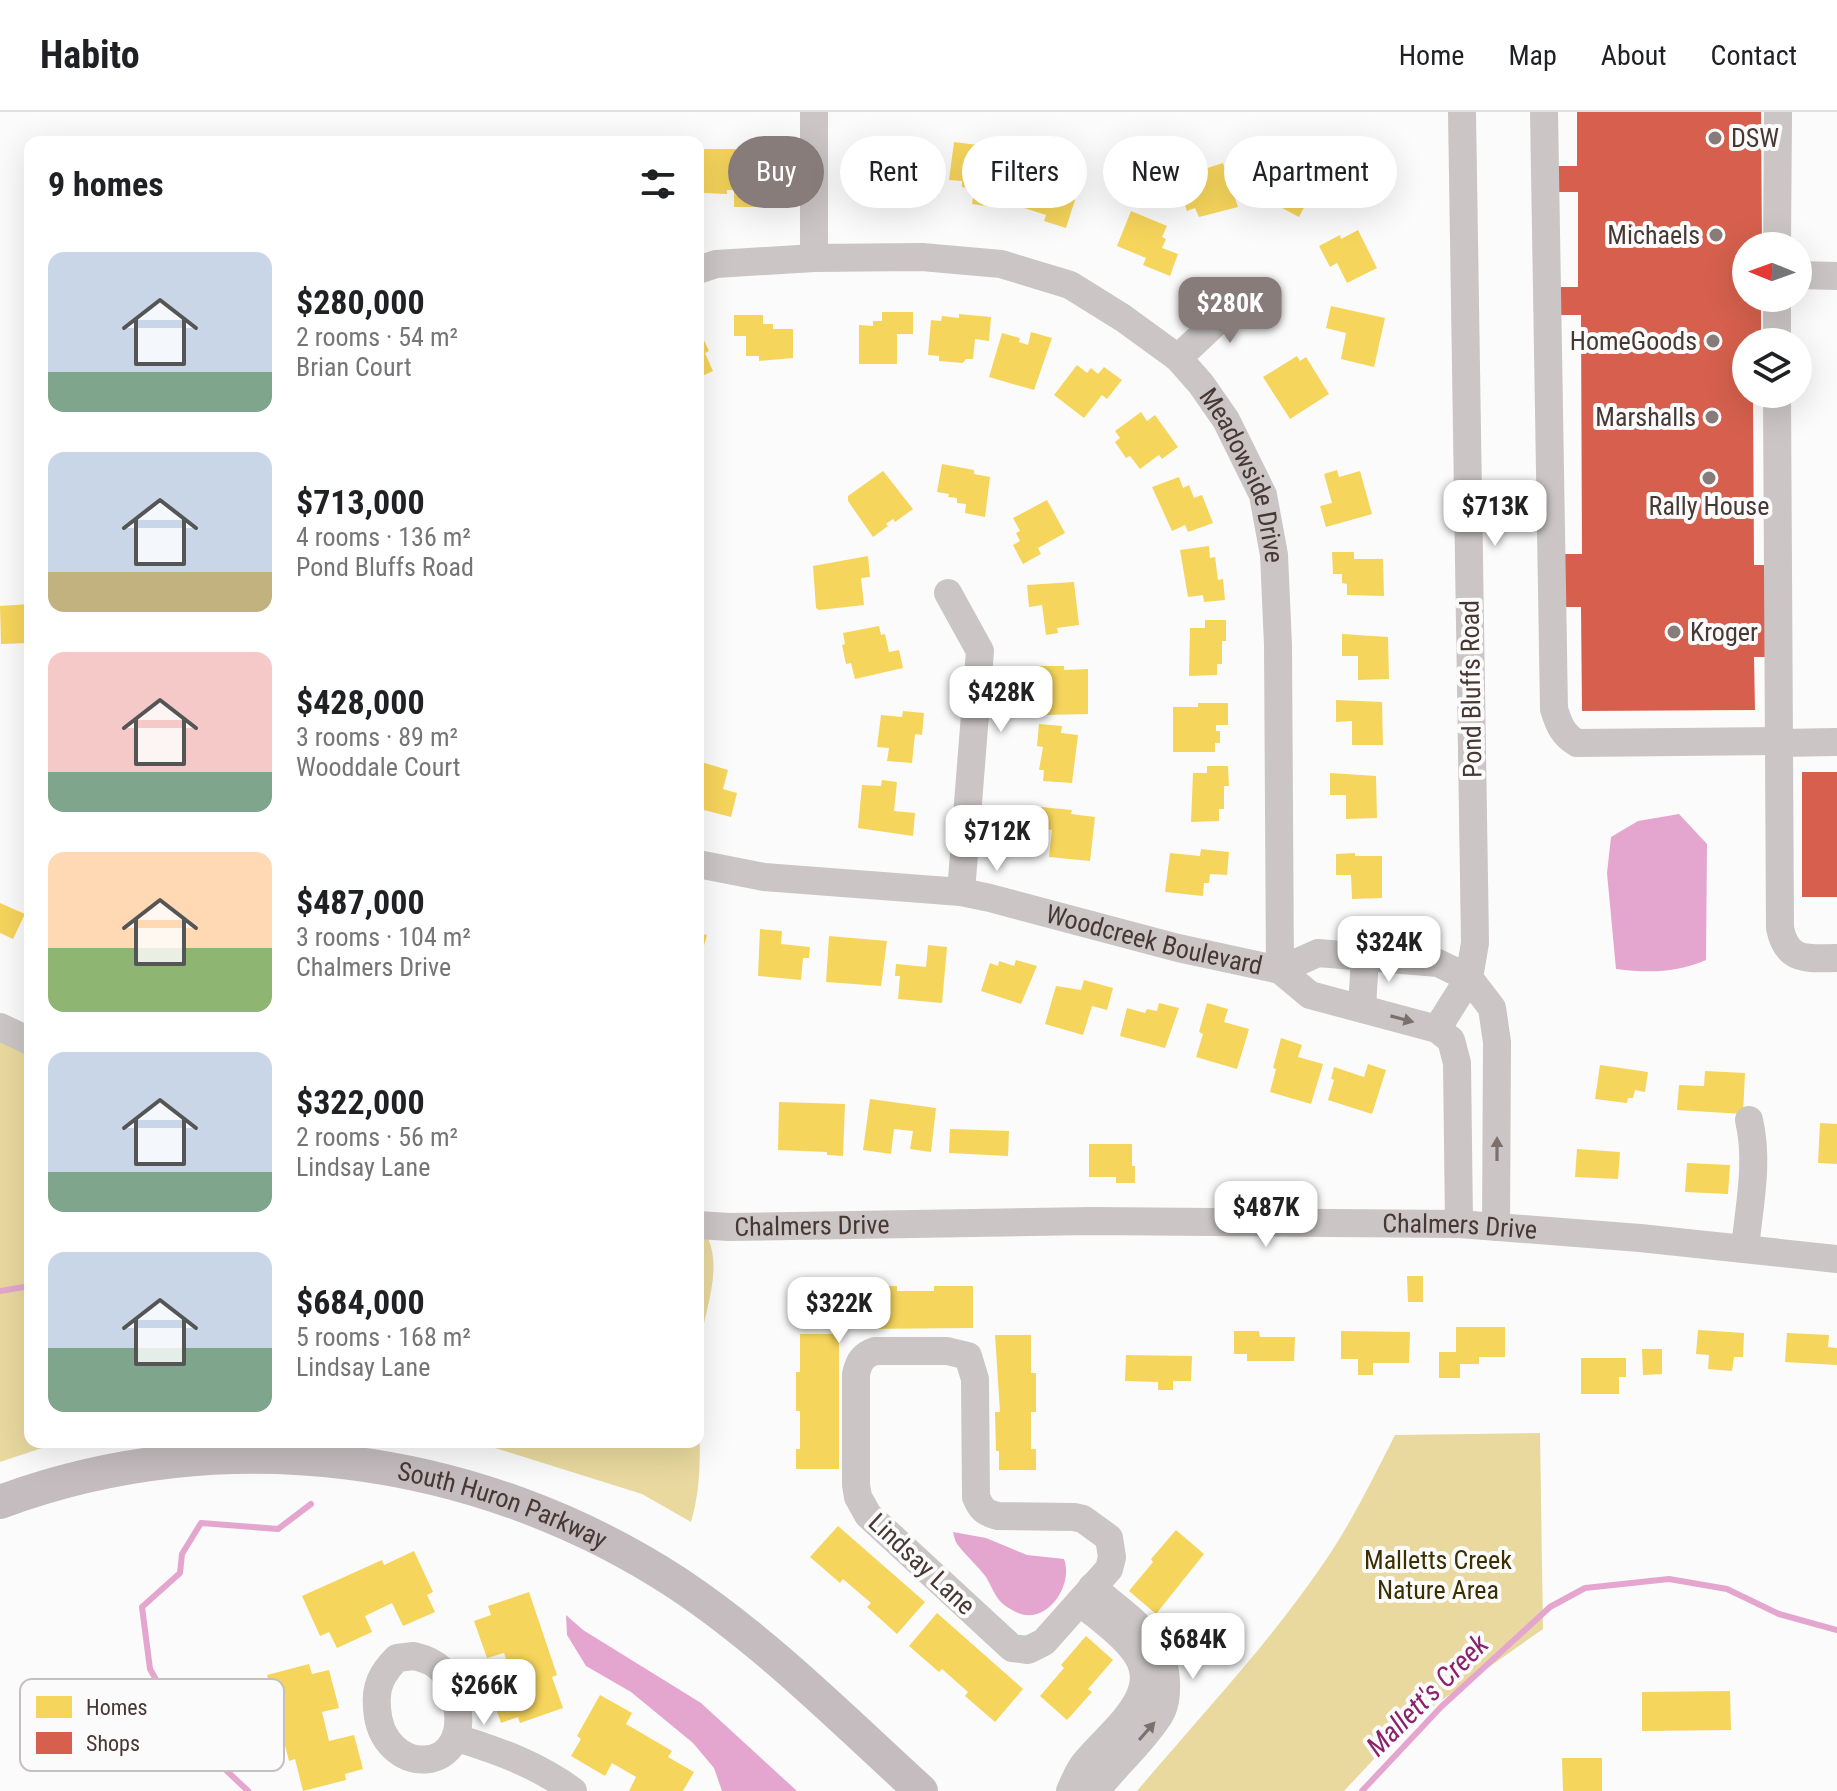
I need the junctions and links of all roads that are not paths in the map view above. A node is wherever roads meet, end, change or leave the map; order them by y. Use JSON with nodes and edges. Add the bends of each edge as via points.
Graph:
{"nodes":[{"id":1,"x":814,"y":112,"type":"edge"},
{"id":2,"x":1462,"y":112,"type":"edge"},
{"id":3,"x":1544,"y":112,"type":"edge"},
{"id":4,"x":1778,"y":112,"type":"edge"},
{"id":5,"x":1777,"y":232,"type":"edge"},
{"id":6,"x":814,"y":258,"type":"junction"},
{"id":7,"x":704,"y":268,"type":"edge"},
{"id":8,"x":1812,"y":275,"type":"edge"},
{"id":9,"x":1837,"y":276,"type":"edge"},
{"id":10,"x":1247,"y":293,"type":"dead end"},
{"id":11,"x":1178,"y":358,"type":"junction"},
{"id":12,"x":1777,"y":408,"type":"edge"},
{"id":13,"x":948,"y":593,"type":"dead end"},
{"id":14,"x":1778,"y":742,"type":"junction"},
{"id":15,"x":1837,"y":742,"type":"edge"},
{"id":16,"x":704,"y":865,"type":"edge"},
{"id":17,"x":961,"y":892,"type":"junction"},
{"id":18,"x":1365,"y":957,"type":"junction"},
{"id":19,"x":1837,"y":958,"type":"edge"},
{"id":20,"x":1280,"y":970,"type":"junction"},
{"id":21,"x":1469,"y":978,"type":"junction"},
{"id":22,"x":1362,"y":1008,"type":"junction"},
{"id":23,"x":0,"y":1027,"type":"edge"},
{"id":24,"x":1437,"y":1029,"type":"junction"},
{"id":25,"x":24,"y":1038,"type":"edge"},
{"id":26,"x":1749,"y":1120,"type":"dead end"},
{"id":27,"x":1459,"y":1224,"type":"junction"},
{"id":28,"x":704,"y":1225,"type":"edge"},
{"id":29,"x":1496,"y":1227,"type":"junction"},
{"id":30,"x":1745,"y":1249,"type":"junction"},
{"id":31,"x":1837,"y":1259,"type":"edge"},
{"id":32,"x":0,"y":1502,"type":"edge"},
{"id":33,"x":1086,"y":1594,"type":"junction"},
{"id":34,"x":457,"y":1738,"type":"dead end"},
{"id":35,"x":1106,"y":1758,"type":"junction"},
{"id":36,"x":573,"y":1791,"type":"edge"},
{"id":37,"x":921,"y":1791,"type":"edge"},
{"id":38,"x":1070,"y":1791,"type":"edge"},
{"id":39,"x":1098,"y":1791,"type":"edge"}],
"edges":[{"from":1,"to":6,"type":"street"},
{"from":2,"to":21,"type":"street","name":"Pond Bluffs Road","via":[[1475,943]]},
{"from":3,"to":14,"type":"street","via":[[1558,723],[1577,743]]},
{"from":4,"to":5,"type":"street"},
{"from":6,"to":7,"type":"street","name":"Meadowside Drive"},
{"from":6,"to":11,"type":"street","name":"Meadowside Drive","via":[[963,259],[1029,271],[1070,285]]},
{"from":8,"to":9,"type":"street"},
{"from":10,"to":11,"type":"street"},
{"from":11,"to":20,"type":"street","name":"Meadowside Drive","via":[[1226,420],[1247,458],[1263,495],[1274,555]]},
{"from":12,"to":14,"type":"street"},
{"from":13,"to":17,"type":"street","via":[[980,651]]},
{"from":14,"to":15,"type":"street"},
{"from":14,"to":19,"type":"street","via":[[1783,943],[1806,958]]},
{"from":16,"to":17,"type":"street","name":"Woodcreek Boulevard","via":[[764,877]]},
{"from":17,"to":20,"type":"street","name":"Woodcreek Boulevard"},
{"from":18,"to":20,"type":"street","name":"Woodcreek Boulevard","via":[[1318,953]]},
{"from":18,"to":21,"type":"street","name":"Woodcreek Boulevard","via":[[1438,963]]},
{"from":18,"to":22,"type":"street"},
{"from":20,"to":22,"type":"street","name":"Woodcreek Boulevard","via":[[1310,995]]},
{"from":21,"to":24,"type":"street"},
{"from":29,"to":21,"type":"street","one_way":true,"via":[[1497,1042],[1492,1008]]},
{"from":22,"to":24,"type":"street","name":"Woodcreek Boulevard","one_way":true},
{"from":23,"to":25,"type":"street"},
{"from":24,"to":27,"type":"street","via":[[1451,1040],[1457,1063]]},
{"from":26,"to":30,"type":"street","via":[[1754,1163]]},
{"from":27,"to":28,"type":"street","name":"Chalmers Drive"},
{"from":27,"to":29,"type":"street","name":"Chalmers Drive"},
{"from":29,"to":30,"type":"street","name":"Chalmers Drive"},
{"from":30,"to":31,"type":"street","name":"Chalmers Drive"},
{"from":32,"to":37,"type":"main road","name":"South Huron Parkway","via":[[80,1476],[136,1465],[238,1456],[363,1464],[486,1492],[580,1530],[677,1583],[768,1652]]},
{"from":33,"to":33,"type":"street","name":"Lindsay Lane","via":[[1109,1569],[1109,1538],[1083,1519],[998,1516],[980,1506],[975,1379],[968,1356],[947,1351],[866,1354],[856,1374],[856,1469],[858,1497],[868,1515],[1012,1648],[1028,1650],[1044,1642]]},
{"from":33,"to":35,"type":"street","via":[[1147,1633],[1164,1664],[1167,1682],[1157,1720]]},
{"from":34,"to":36,"type":"street","via":[[499,1751]]},
{"from":35,"to":38,"type":"street","via":[[1082,1766]]},
{"from":35,"to":39,"type":"street"}]}
